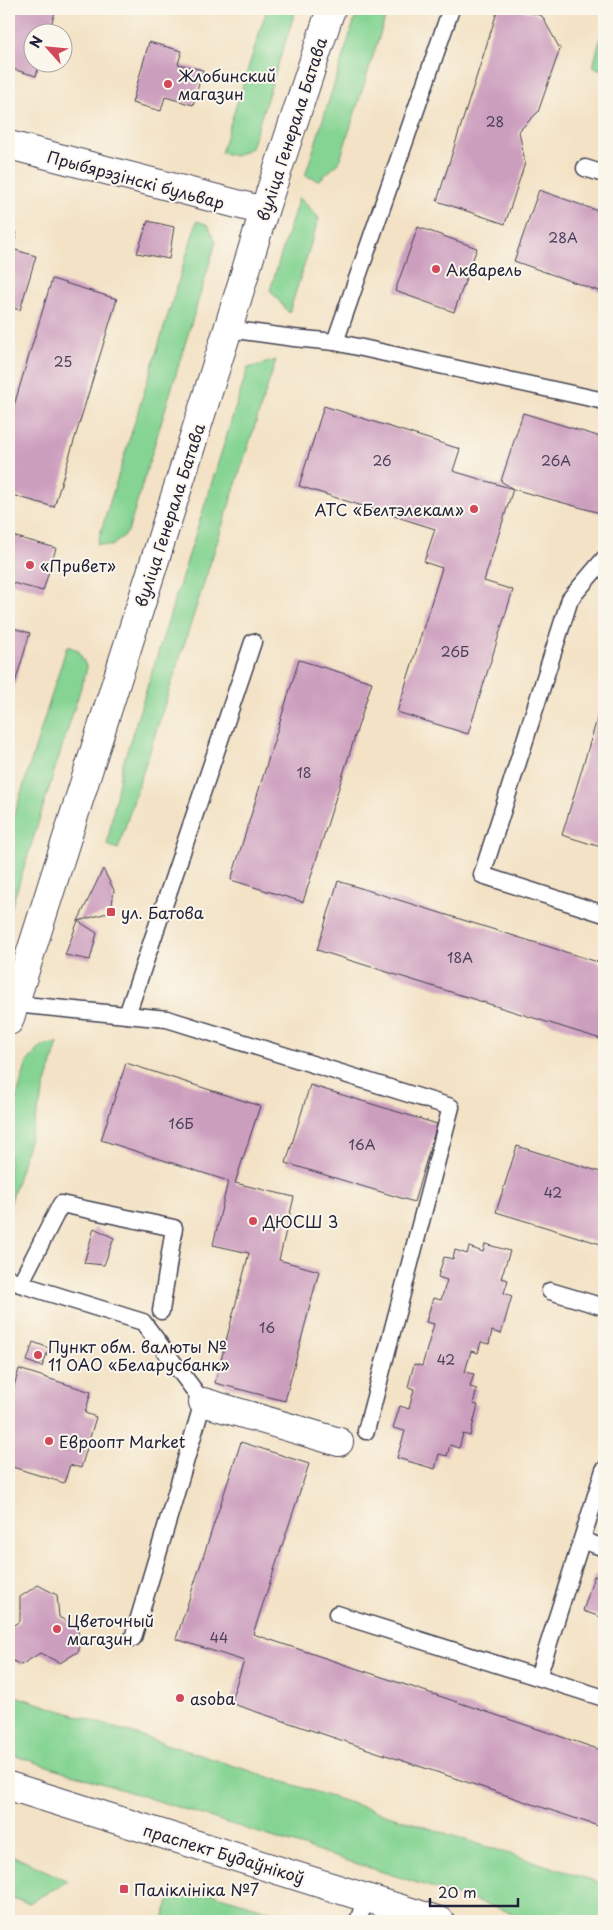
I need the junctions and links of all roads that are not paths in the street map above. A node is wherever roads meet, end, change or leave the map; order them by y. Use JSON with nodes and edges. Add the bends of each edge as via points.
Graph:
{"nodes":[{"id":1,"x":331,"y":9,"type":"edge"},
{"id":2,"x":451,"y":9,"type":"edge"},
{"id":3,"x":9,"y":145,"type":"edge"},
{"id":4,"x":585,"y":168,"type":"dead end"},
{"id":5,"x":604,"y":174,"type":"edge"},
{"id":6,"x":264,"y":212,"type":"junction"},
{"id":7,"x":228,"y":329,"type":"junction"},
{"id":8,"x":335,"y":342,"type":"junction"},
{"id":9,"x":604,"y":401,"type":"edge"},
{"id":10,"x":604,"y":559,"type":"edge"},
{"id":11,"x":253,"y":642,"type":"dead end"},
{"id":12,"x":604,"y":914,"type":"edge"},
{"id":13,"x":12,"y":1013,"type":"edge"},
{"id":14,"x":127,"y":1015,"type":"junction"},
{"id":15,"x":14,"y":1281,"type":"edge"},
{"id":16,"x":550,"y":1291,"type":"dead end"},
{"id":17,"x":604,"y":1307,"type":"edge"},
{"id":18,"x":161,"y":1311,"type":"dead end"},
{"id":19,"x":203,"y":1402,"type":"junction"},
{"id":20,"x":366,"y":1431,"type":"dead end"},
{"id":21,"x":339,"y":1442,"type":"dead end"},
{"id":22,"x":604,"y":1470,"type":"edge"},
{"id":23,"x":582,"y":1540,"type":"junction"},
{"id":24,"x":604,"y":1548,"type":"edge"},
{"id":25,"x":337,"y":1614,"type":"dead end"},
{"id":26,"x":133,"y":1638,"type":"dead end"},
{"id":27,"x":538,"y":1678,"type":"junction"},
{"id":28,"x":604,"y":1698,"type":"edge"},
{"id":29,"x":9,"y":1786,"type":"edge"},
{"id":30,"x":362,"y":1910,"type":"edge"},
{"id":31,"x":440,"y":1921,"type":"edge"}],
"edges":[{"from":1,"to":6,"type":"street","name":"вуліца Генерала Батава"},
{"from":2,"to":8,"type":"lane"},
{"from":3,"to":6,"type":"street","name":"Прыбярэзінскі бульвар"},
{"from":4,"to":5,"type":"lane"},
{"from":6,"to":7,"type":"street","name":"вуліца Генерала Батава"},
{"from":7,"to":8,"type":"lane"},
{"from":7,"to":13,"type":"street","name":"вуліца Генерала Батава"},
{"from":8,"to":9,"type":"lane"},
{"from":10,"to":12,"type":"lane","via":[[570,599],[482,875]]},
{"from":11,"to":14,"type":"lane"},
{"from":13,"to":14,"type":"lane"},
{"from":14,"to":20,"type":"lane","via":[[167,1019],[452,1107]]},
{"from":15,"to":18,"type":"lane","via":[[61,1204],[174,1228]]},
{"from":15,"to":19,"type":"lane","via":[[143,1322]]},
{"from":16,"to":17,"type":"lane"},
{"from":19,"to":21,"type":"street"},
{"from":19,"to":26,"type":"lane"},
{"from":22,"to":23,"type":"lane"},
{"from":23,"to":24,"type":"lane"},
{"from":23,"to":27,"type":"lane"},
{"from":25,"to":27,"type":"lane"},
{"from":27,"to":28,"type":"lane"},
{"from":29,"to":30,"type":"street","name":"праспект Будаўнікоў"},
{"from":30,"to":31,"type":"street","name":"праспект Будаўнікоў"}]}
